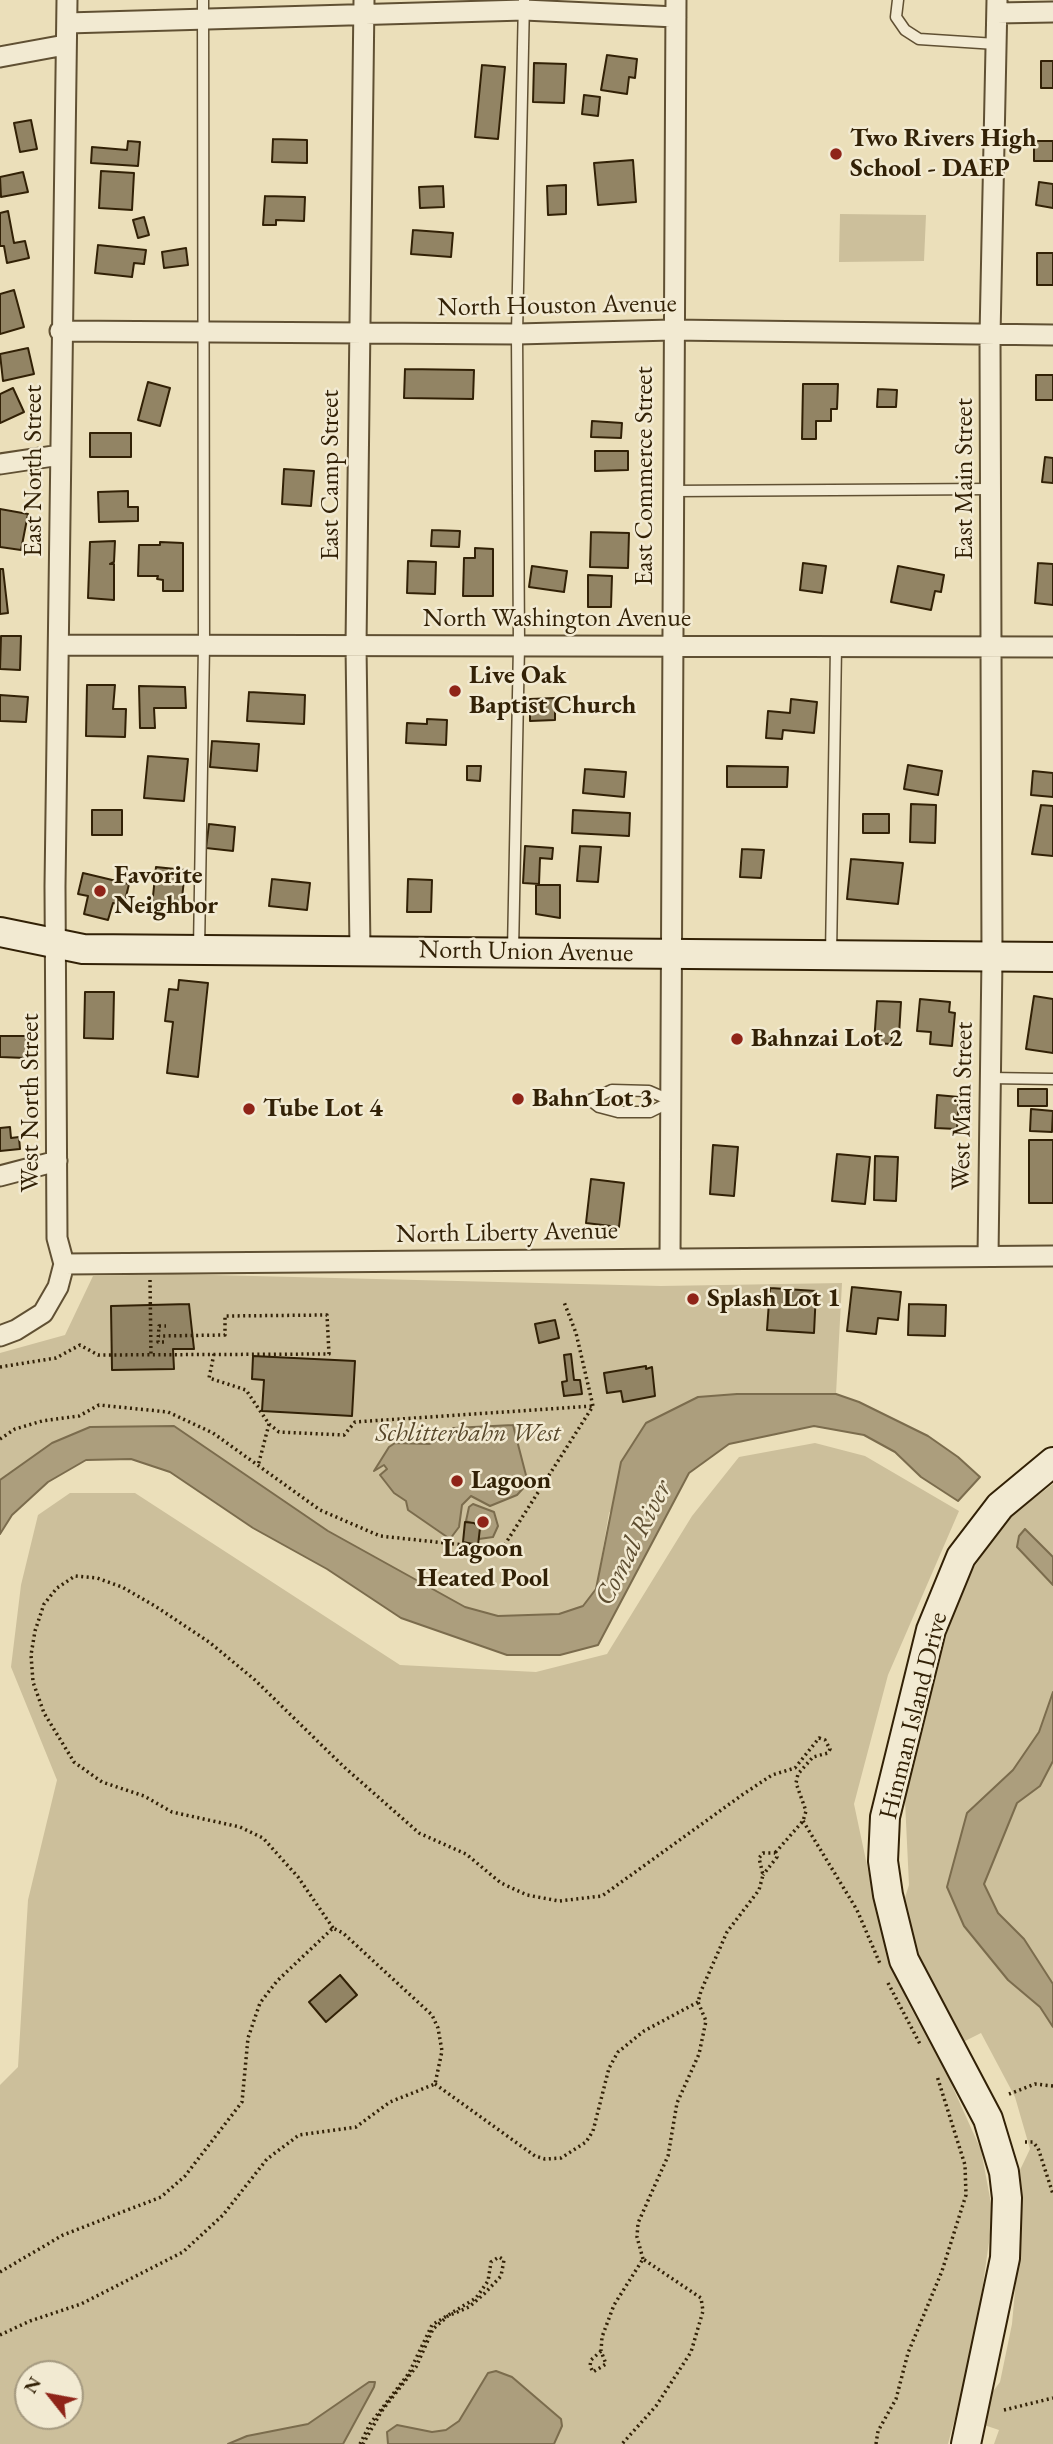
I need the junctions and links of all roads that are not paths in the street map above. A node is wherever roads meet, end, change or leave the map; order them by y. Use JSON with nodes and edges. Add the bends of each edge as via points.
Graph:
{"nodes":[{"id":1,"x":67,"y":0,"type":"edge"},
{"id":2,"x":898,"y":0,"type":"edge"},
{"id":3,"x":524,"y":5,"type":"edge"},
{"id":4,"x":997,"y":7,"type":"edge"},
{"id":5,"x":364,"y":8,"type":"edge"},
{"id":6,"x":203,"y":9,"type":"edge"},
{"id":7,"x":676,"y":9,"type":"edge"},
{"id":8,"x":1053,"y":12,"type":"edge"},
{"id":9,"x":67,"y":23,"type":"junction"},
{"id":10,"x":996,"y":44,"type":"junction"},
{"id":11,"x":65,"y":45,"type":"junction"},
{"id":12,"x":0,"y":57,"type":"edge"},
{"id":13,"x":672,"y":330,"type":"junction"},
{"id":14,"x":61,"y":331,"type":"junction"},
{"id":15,"x":205,"y":332,"type":"junction"},
{"id":16,"x":358,"y":333,"type":"junction"},
{"id":17,"x":517,"y":334,"type":"junction"},
{"id":18,"x":1053,"y":335,"type":"edge"},
{"id":19,"x":990,"y":336,"type":"junction"},
{"id":20,"x":60,"y":455,"type":"junction"},
{"id":21,"x":0,"y":464,"type":"edge"},
{"id":22,"x":991,"y":489,"type":"junction"},
{"id":23,"x":671,"y":491,"type":"junction"},
{"id":24,"x":60,"y":645,"type":"junction"},
{"id":25,"x":204,"y":645,"type":"junction"},
{"id":26,"x":356,"y":645,"type":"junction"},
{"id":27,"x":519,"y":645,"type":"junction"},
{"id":28,"x":671,"y":646,"type":"junction"},
{"id":29,"x":836,"y":647,"type":"junction"},
{"id":30,"x":1053,"y":647,"type":"edge"},
{"id":31,"x":992,"y":648,"type":"junction"},
{"id":32,"x":0,"y":932,"type":"edge"},
{"id":33,"x":55,"y":942,"type":"junction"},
{"id":34,"x":199,"y":950,"type":"junction"},
{"id":35,"x":360,"y":950,"type":"junction"},
{"id":36,"x":513,"y":952,"type":"junction"},
{"id":37,"x":673,"y":953,"type":"junction"},
{"id":38,"x":831,"y":955,"type":"junction"},
{"id":39,"x":1053,"y":957,"type":"edge"},
{"id":40,"x":992,"y":958,"type":"junction"},
{"id":41,"x":990,"y":1078,"type":"junction"},
{"id":42,"x":1053,"y":1079,"type":"edge"},
{"id":43,"x":672,"y":1101,"type":"junction"},
{"id":44,"x":57,"y":1161,"type":"junction"},
{"id":45,"x":0,"y":1176,"type":"edge"},
{"id":46,"x":988,"y":1256,"type":"junction"},
{"id":47,"x":1053,"y":1256,"type":"edge"},
{"id":48,"x":670,"y":1257,"type":"junction"},
{"id":49,"x":64,"y":1264,"type":"junction"},
{"id":50,"x":0,"y":1336,"type":"edge"},
{"id":51,"x":1053,"y":1462,"type":"edge"},
{"id":52,"x":966,"y":2444,"type":"edge"}],
"edges":[{"from":1,"to":9,"type":"street","name":"East North Street"},
{"from":2,"to":10,"type":"lane","via":[[896,17],[919,39]]},
{"from":3,"to":5,"type":"street"},
{"from":3,"to":7,"type":"street"},
{"from":3,"to":17,"type":"lane"},
{"from":4,"to":8,"type":"street"},
{"from":4,"to":10,"type":"street","name":"East Main Street"},
{"from":5,"to":6,"type":"street"},
{"from":5,"to":16,"type":"street","name":"East Camp Street"},
{"from":6,"to":9,"type":"street"},
{"from":6,"to":15,"type":"lane"},
{"from":7,"to":13,"type":"street","name":"East Commerce Street"},
{"from":9,"to":11,"type":"street","name":"East North Street"},
{"from":10,"to":19,"type":"street","name":"East Main Street"},
{"from":11,"to":12,"type":"street"},
{"from":11,"to":14,"type":"street","name":"East North Street"},
{"from":13,"to":17,"type":"street","name":"North Houston Avenue"},
{"from":13,"to":19,"type":"street","name":"North Houston Avenue"},
{"from":13,"to":23,"type":"street","name":"East Commerce Street"},
{"from":14,"to":15,"type":"street","name":"North Houston Avenue"},
{"from":14,"to":20,"type":"street","name":"East North Street"},
{"from":15,"to":16,"type":"street","name":"North Houston Avenue"},
{"from":15,"to":25,"type":"lane"},
{"from":16,"to":17,"type":"street","name":"North Houston Avenue"},
{"from":16,"to":26,"type":"street","name":"East Camp Street"},
{"from":17,"to":27,"type":"lane"},
{"from":18,"to":19,"type":"street","name":"North Houston Avenue"},
{"from":19,"to":22,"type":"street","name":"East Main Street"},
{"from":20,"to":21,"type":"street"},
{"from":20,"to":24,"type":"street","name":"East North Street"},
{"from":22,"to":23,"type":"lane"},
{"from":22,"to":31,"type":"street","name":"East Main Street"},
{"from":23,"to":28,"type":"street","name":"East Commerce Street"},
{"from":24,"to":25,"type":"street","name":"North Washington Avenue"},
{"from":24,"to":33,"type":"street","name":"East North Street"},
{"from":25,"to":26,"type":"street","name":"North Washington Avenue"},
{"from":25,"to":34,"type":"lane"},
{"from":26,"to":27,"type":"street","name":"North Washington Avenue"},
{"from":26,"to":35,"type":"street","name":"East Camp Street"},
{"from":27,"to":28,"type":"street","name":"North Washington Avenue"},
{"from":27,"to":36,"type":"lane"},
{"from":28,"to":29,"type":"street","name":"North Washington Avenue"},
{"from":28,"to":37,"type":"street","name":"East Commerce Street"},
{"from":29,"to":31,"type":"street","name":"North Washington Avenue"},
{"from":29,"to":38,"type":"lane"},
{"from":30,"to":31,"type":"street","name":"North Washington Avenue"},
{"from":31,"to":40,"type":"street","name":"East Main Street"},
{"from":32,"to":33,"type":"street","name":"North Union Avenue"},
{"from":33,"to":34,"type":"street","name":"North Union Avenue","via":[[83,949]]},
{"from":33,"to":44,"type":"street","name":"West North Street"},
{"from":34,"to":35,"type":"street","name":"North Union Avenue"},
{"from":35,"to":36,"type":"street","name":"North Union Avenue"},
{"from":36,"to":37,"type":"street","name":"North Union Avenue"},
{"from":37,"to":38,"type":"street","name":"North Union Avenue"},
{"from":37,"to":43,"type":"street","name":"East Commerce Street"},
{"from":38,"to":40,"type":"street","name":"North Union Avenue"},
{"from":39,"to":40,"type":"street","name":"North Union Avenue"},
{"from":40,"to":41,"type":"street","name":"West Main Street"},
{"from":41,"to":42,"type":"lane"},
{"from":41,"to":46,"type":"street","name":"West Main Street"},
{"from":43,"to":43,"type":"lane","via":[[649,1091],[612,1090],[590,1100],[618,1112],[650,1112]]},
{"from":43,"to":48,"type":"street","name":"East Commerce Street"},
{"from":44,"to":45,"type":"street"},
{"from":44,"to":49,"type":"street","name":"West North Street","via":[[57,1238]]},
{"from":46,"to":47,"type":"street","name":"North Liberty Avenue"},
{"from":46,"to":48,"type":"street","name":"North Liberty Avenue"},
{"from":48,"to":49,"type":"street","name":"North Liberty Avenue"},
{"from":49,"to":50,"type":"street","via":[[58,1287],[43,1313]]},
{"from":51,"to":52,"type":"street","name":"Hinman Island Drive","via":[[1000,1506],[961,1557],[931,1630],[885,1817],[883,1861],[904,1960],[988,2119],[1004,2172],[1005,2258]]}]}
